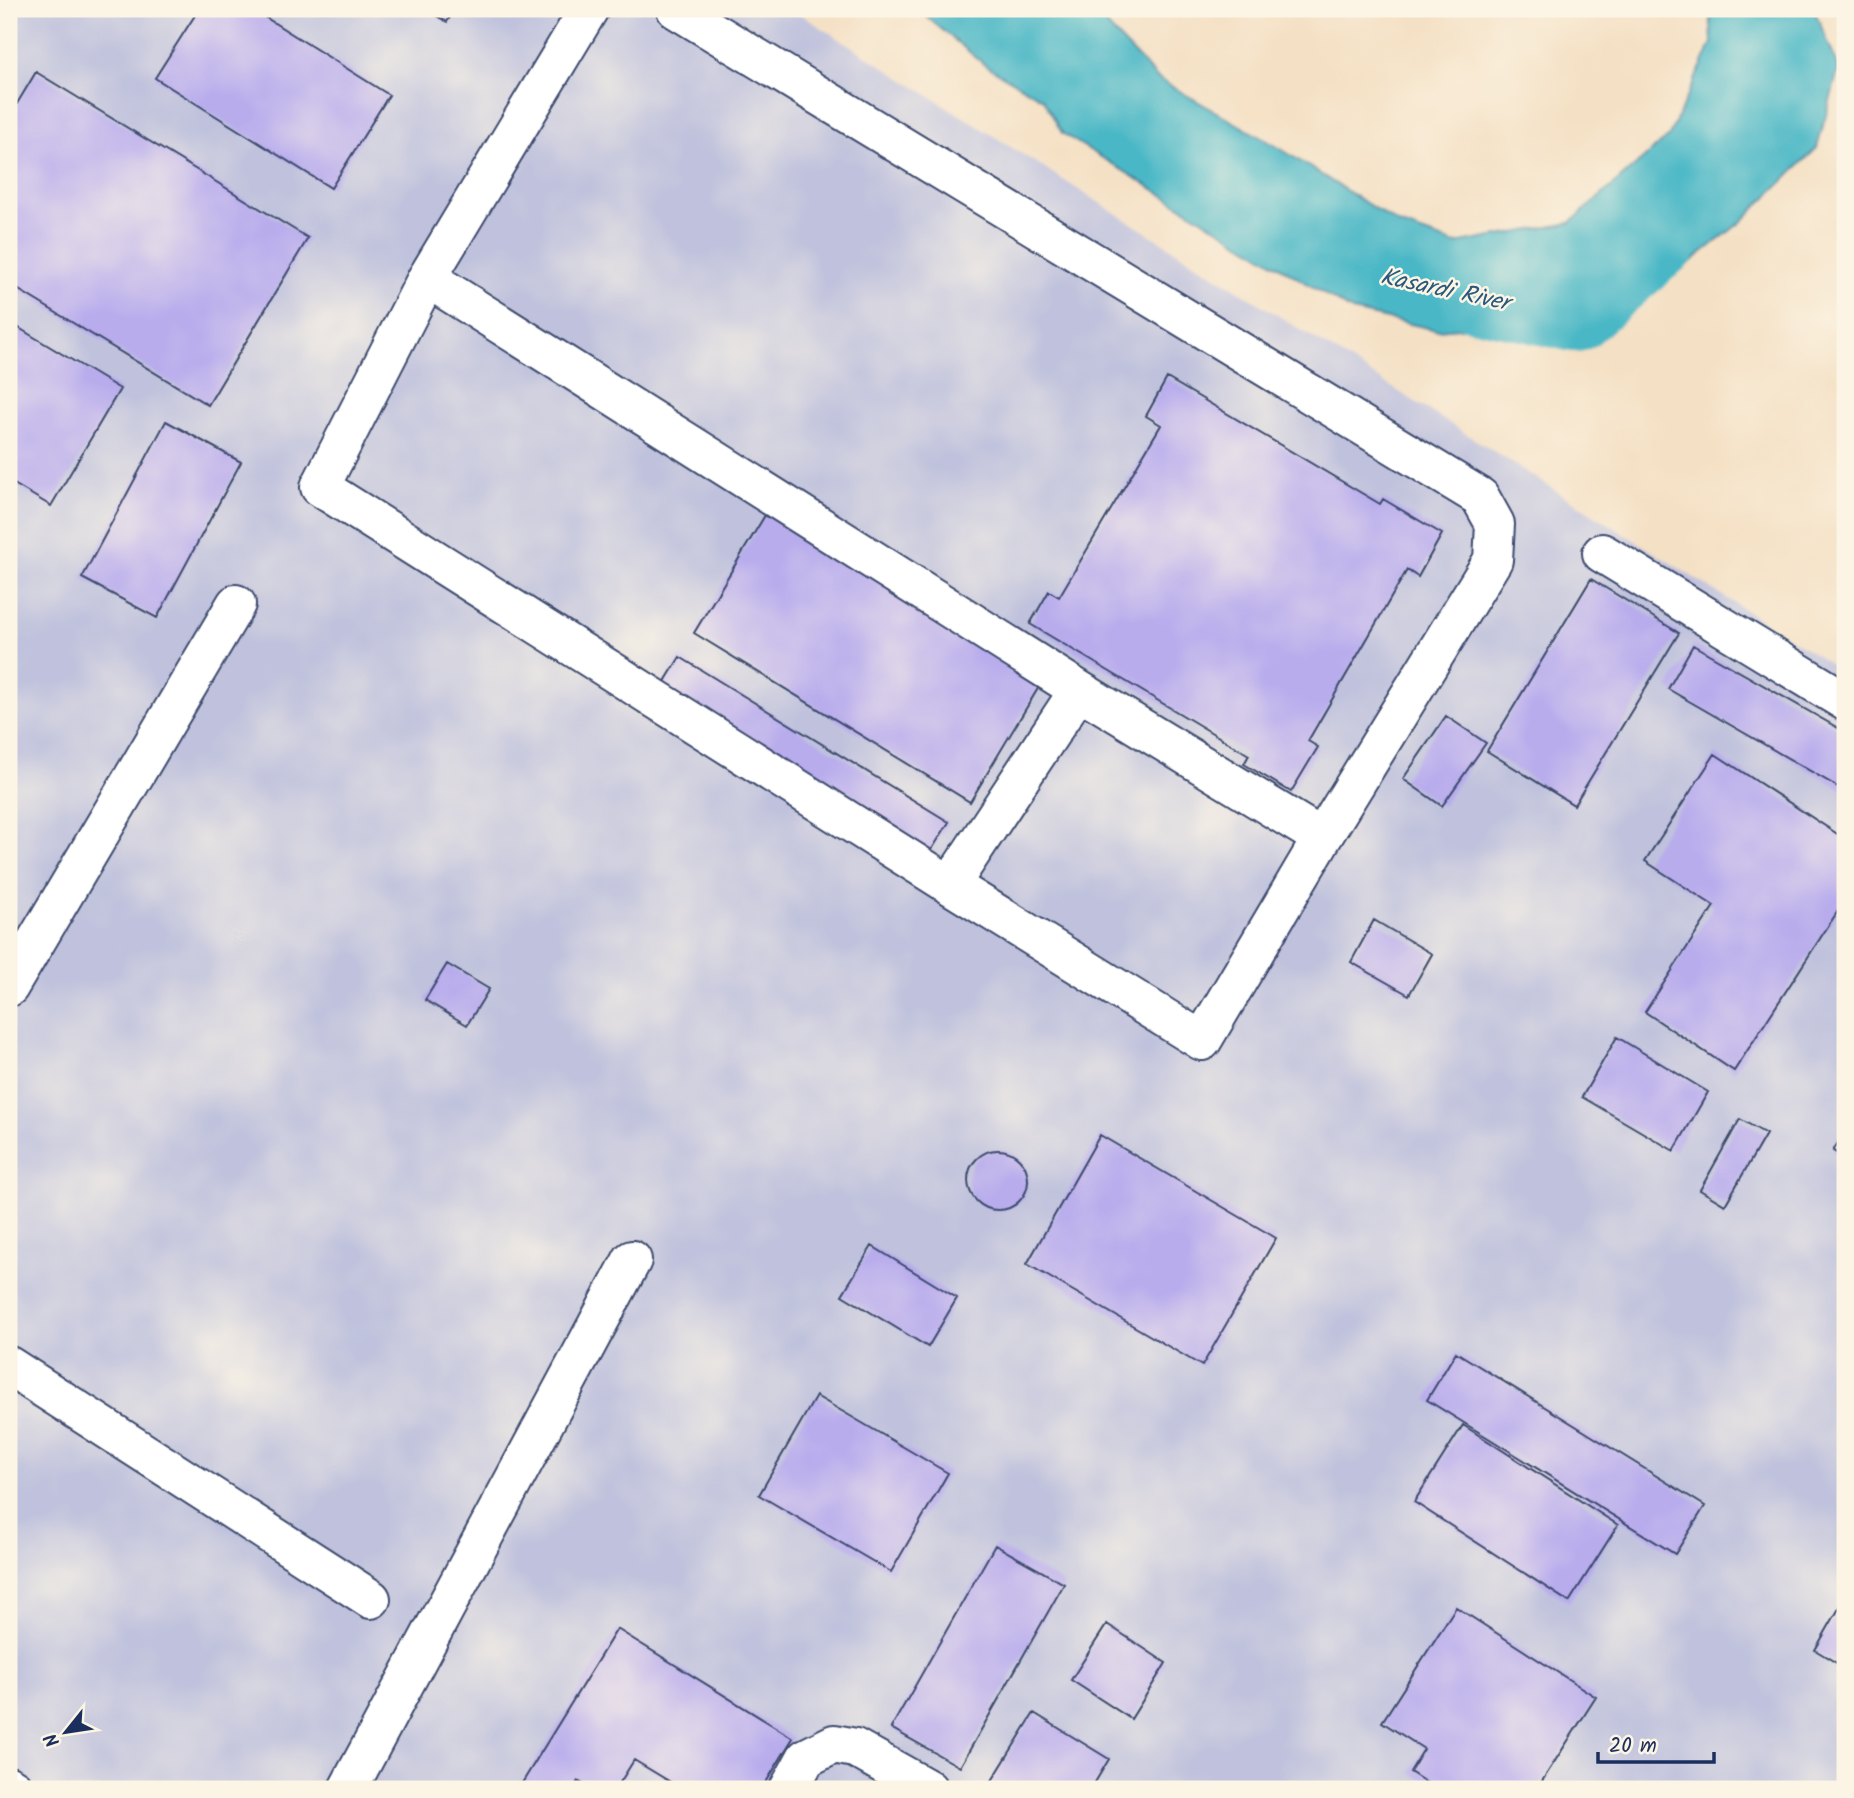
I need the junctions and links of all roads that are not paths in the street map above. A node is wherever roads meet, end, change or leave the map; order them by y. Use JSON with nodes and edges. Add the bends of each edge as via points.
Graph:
{"nodes":[{"id":1,"x":589,"y":9,"type":"edge"},
{"id":2,"x":676,"y":9,"type":"edge"},
{"id":3,"x":427,"y":278,"type":"junction"},
{"id":4,"x":1602,"y":554,"type":"dead end"},
{"id":5,"x":236,"y":604,"type":"dead end"},
{"id":6,"x":1079,"y":690,"type":"junction"},
{"id":7,"x":1845,"y":701,"type":"edge"},
{"id":8,"x":1322,"y":838,"type":"junction"},
{"id":9,"x":950,"y":885,"type":"junction"},
{"id":10,"x":9,"y":987,"type":"edge"},
{"id":11,"x":632,"y":1260,"type":"dead end"},
{"id":12,"x":9,"y":1366,"type":"edge"},
{"id":13,"x":371,"y":1599,"type":"dead end"},
{"id":14,"x":9,"y":1786,"type":"edge"},
{"id":15,"x":15,"y":1789,"type":"edge"},
{"id":16,"x":348,"y":1789,"type":"edge"},
{"id":17,"x":789,"y":1789,"type":"edge"},
{"id":18,"x":928,"y":1789,"type":"edge"}],
"edges":[{"from":1,"to":3,"type":"street"},
{"from":2,"to":8,"type":"street","via":[[1480,497],[1495,524],[1493,560]]},
{"from":3,"to":6,"type":"street"},
{"from":3,"to":9,"type":"street","via":[[320,487]]},
{"from":4,"to":7,"type":"street"},
{"from":5,"to":10,"type":"street"},
{"from":6,"to":8,"type":"street"},
{"from":6,"to":9,"type":"street"},
{"from":8,"to":9,"type":"street","via":[[1202,1041]]},
{"from":11,"to":16,"type":"street"},
{"from":12,"to":13,"type":"street"},
{"from":14,"to":15,"type":"street"},
{"from":17,"to":18,"type":"street","via":[[806,1758],[834,1744],[855,1748]]}]}
